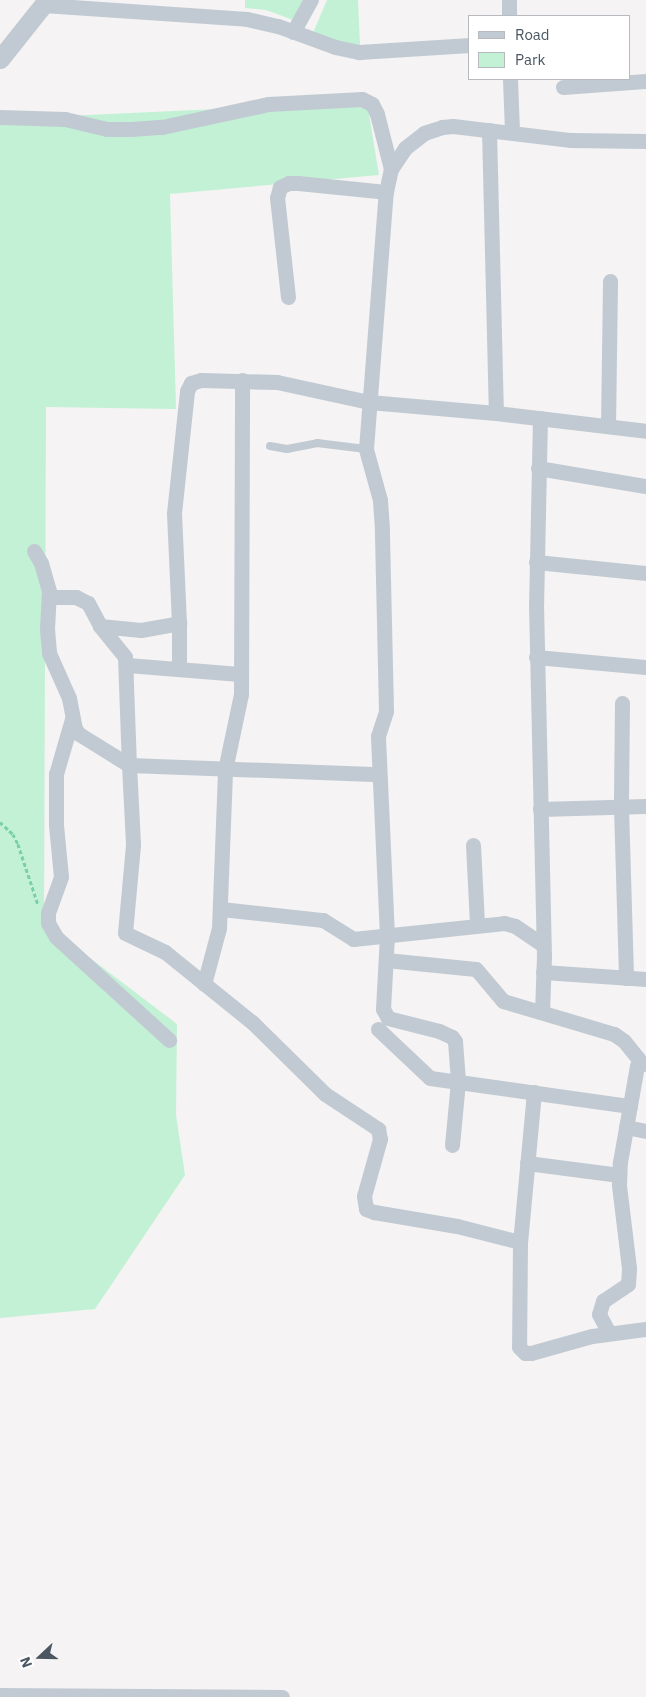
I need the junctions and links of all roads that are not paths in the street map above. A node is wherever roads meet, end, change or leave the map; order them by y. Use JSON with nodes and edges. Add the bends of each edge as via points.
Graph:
{"nodes":[{"id":1,"x":311,"y":0,"type":"edge"},
{"id":2,"x":509,"y":0,"type":"edge"},
{"id":3,"x":45,"y":3,"type":"edge"},
{"id":4,"x":509,"y":15,"type":"edge"},
{"id":5,"x":293,"y":32,"type":"junction"},
{"id":6,"x":468,"y":45,"type":"edge"},
{"id":7,"x":0,"y":59,"type":"edge"},
{"id":8,"x":510,"y":80,"type":"edge"},
{"id":9,"x":646,"y":81,"type":"edge"},
{"id":10,"x":564,"y":87,"type":"dead end"},
{"id":11,"x":0,"y":117,"type":"edge"},
{"id":12,"x":489,"y":130,"type":"junction"},
{"id":13,"x":512,"y":132,"type":"junction"},
{"id":14,"x":646,"y":141,"type":"edge"},
{"id":15,"x":391,"y":169,"type":"junction"},
{"id":16,"x":386,"y":192,"type":"junction"},
{"id":17,"x":610,"y":281,"type":"dead end"},
{"id":18,"x":288,"y":297,"type":"dead end"},
{"id":19,"x":242,"y":380,"type":"junction"},
{"id":20,"x":369,"y":402,"type":"junction"},
{"id":21,"x":496,"y":412,"type":"junction"},
{"id":22,"x":540,"y":418,"type":"junction"},
{"id":23,"x":608,"y":426,"type":"junction"},
{"id":24,"x":646,"y":431,"type":"edge"},
{"id":25,"x":270,"y":446,"type":"dead end"},
{"id":26,"x":366,"y":449,"type":"junction"},
{"id":27,"x":538,"y":468,"type":"junction"},
{"id":28,"x":646,"y":486,"type":"edge"},
{"id":29,"x":34,"y":551,"type":"dead end"},
{"id":30,"x":536,"y":562,"type":"junction"},
{"id":31,"x":646,"y":573,"type":"edge"},
{"id":32,"x":49,"y":597,"type":"junction"},
{"id":33,"x":179,"y":623,"type":"junction"},
{"id":34,"x":100,"y":626,"type":"junction"},
{"id":35,"x":536,"y":657,"type":"junction"},
{"id":36,"x":127,"y":665,"type":"junction"},
{"id":37,"x":646,"y":667,"type":"edge"},
{"id":38,"x":179,"y":668,"type":"junction"},
{"id":39,"x":240,"y":674,"type":"junction"},
{"id":40,"x":622,"y":703,"type":"dead end"},
{"id":41,"x":72,"y":719,"type":"junction"},
{"id":42,"x":129,"y":765,"type":"junction"},
{"id":43,"x":225,"y":770,"type":"junction"},
{"id":44,"x":379,"y":774,"type":"junction"},
{"id":45,"x":646,"y":806,"type":"edge"},
{"id":46,"x":621,"y":807,"type":"junction"},
{"id":47,"x":540,"y":809,"type":"junction"},
{"id":48,"x":473,"y":845,"type":"dead end"},
{"id":49,"x":221,"y":909,"type":"junction"},
{"id":50,"x":477,"y":924,"type":"junction"},
{"id":51,"x":387,"y":936,"type":"junction"},
{"id":52,"x":543,"y":945,"type":"junction"},
{"id":53,"x":386,"y":960,"type":"junction"},
{"id":54,"x":543,"y":972,"type":"junction"},
{"id":55,"x":626,"y":978,"type":"junction"},
{"id":56,"x":646,"y":979,"type":"edge"},
{"id":57,"x":204,"y":984,"type":"junction"},
{"id":58,"x":542,"y":1012,"type":"junction"},
{"id":59,"x":378,"y":1029,"type":"dead end"},
{"id":60,"x":169,"y":1040,"type":"dead end"},
{"id":61,"x":644,"y":1063,"type":"edge"},
{"id":62,"x":458,"y":1081,"type":"junction"},
{"id":63,"x":534,"y":1092,"type":"junction"},
{"id":64,"x":630,"y":1106,"type":"junction"},
{"id":65,"x":626,"y":1127,"type":"junction"},
{"id":66,"x":646,"y":1131,"type":"edge"},
{"id":67,"x":452,"y":1146,"type":"dead end"},
{"id":68,"x":527,"y":1163,"type":"junction"},
{"id":69,"x":619,"y":1175,"type":"junction"},
{"id":70,"x":520,"y":1242,"type":"junction"},
{"id":71,"x":646,"y":1329,"type":"edge"},
{"id":72,"x":609,"y":1333,"type":"junction"},
{"id":73,"x":0,"y":1695,"type":"edge"},
{"id":74,"x":250,"y":1697,"type":"edge"},
{"id":75,"x":282,"y":1697,"type":"edge"}],
"edges":[{"from":1,"to":5,"type":"street"},
{"from":2,"to":4,"type":"street"},
{"from":3,"to":5,"type":"street","via":[[224,16],[265,22]]},
{"from":3,"to":7,"type":"street"},
{"from":5,"to":6,"type":"street","via":[[359,52]]},
{"from":8,"to":13,"type":"street"},
{"from":9,"to":10,"type":"street"},
{"from":11,"to":15,"type":"street","via":[[65,119],[107,129],[131,129],[162,127],[268,104],[362,99],[375,108]]},
{"from":12,"to":13,"type":"street"},
{"from":12,"to":15,"type":"street","via":[[453,126],[424,133],[405,148]]},
{"from":12,"to":21,"type":"street"},
{"from":13,"to":14,"type":"street","via":[[571,140]]},
{"from":15,"to":16,"type":"street"},
{"from":16,"to":18,"type":"street","via":[[298,183],[280,187],[277,198]]},
{"from":16,"to":20,"type":"street"},
{"from":17,"to":23,"type":"street"},
{"from":19,"to":20,"type":"street","via":[[302,386]]},
{"from":19,"to":33,"type":"street","via":[[196,381],[187,391],[174,513]]},
{"from":19,"to":39,"type":"street"},
{"from":20,"to":21,"type":"street"},
{"from":20,"to":26,"type":"street"},
{"from":21,"to":22,"type":"street"},
{"from":22,"to":23,"type":"street"},
{"from":22,"to":27,"type":"street"},
{"from":23,"to":24,"type":"street"},
{"from":25,"to":26,"type":"lane","via":[[287,449],[317,443]]},
{"from":26,"to":44,"type":"street","via":[[380,500],[382,529],[386,711],[378,736]]},
{"from":27,"to":28,"type":"street"},
{"from":27,"to":30,"type":"street"},
{"from":29,"to":32,"type":"street","via":[[47,579]]},
{"from":30,"to":31,"type":"street"},
{"from":30,"to":35,"type":"street"},
{"from":32,"to":34,"type":"street","via":[[69,596],[84,600]]},
{"from":32,"to":41,"type":"street","via":[[48,648],[69,698]]},
{"from":33,"to":34,"type":"street","via":[[141,630]]},
{"from":33,"to":38,"type":"street"},
{"from":34,"to":36,"type":"street","via":[[125,657]]},
{"from":35,"to":37,"type":"street"},
{"from":35,"to":47,"type":"street"},
{"from":36,"to":38,"type":"street"},
{"from":36,"to":42,"type":"street"},
{"from":38,"to":39,"type":"street"},
{"from":39,"to":43,"type":"street","via":[[241,694]]},
{"from":40,"to":46,"type":"street"},
{"from":41,"to":42,"type":"street","via":[[79,734]]},
{"from":41,"to":60,"type":"street","via":[[56,774],[61,876],[48,913],[48,923],[56,937]]},
{"from":42,"to":43,"type":"street"},
{"from":42,"to":57,"type":"street","via":[[133,845],[125,932],[165,952]]},
{"from":43,"to":44,"type":"street"},
{"from":43,"to":49,"type":"street"},
{"from":44,"to":51,"type":"street"},
{"from":45,"to":46,"type":"street"},
{"from":46,"to":47,"type":"street"},
{"from":46,"to":55,"type":"street"},
{"from":47,"to":52,"type":"street"},
{"from":48,"to":50,"type":"street"},
{"from":49,"to":51,"type":"street","via":[[323,920],[353,939]]},
{"from":49,"to":57,"type":"street","via":[[215,947]]},
{"from":50,"to":51,"type":"street"},
{"from":50,"to":52,"type":"street","via":[[515,926]]},
{"from":51,"to":53,"type":"street"},
{"from":52,"to":54,"type":"street"},
{"from":53,"to":58,"type":"street","via":[[476,969],[503,1001]]},
{"from":53,"to":62,"type":"street","via":[[385,1016],[452,1037],[457,1047]]},
{"from":54,"to":55,"type":"street"},
{"from":54,"to":58,"type":"street"},
{"from":55,"to":56,"type":"street"},
{"from":57,"to":70,"type":"street","via":[[253,1023],[330,1098],[380,1132],[364,1196],[366,1209]]},
{"from":58,"to":61,"type":"street","via":[[614,1034]]},
{"from":59,"to":62,"type":"street","via":[[426,1076]]},
{"from":61,"to":64,"type":"street","via":[[637,1066]]},
{"from":62,"to":63,"type":"street"},
{"from":62,"to":67,"type":"street"},
{"from":63,"to":64,"type":"street"},
{"from":63,"to":68,"type":"street"},
{"from":64,"to":65,"type":"street"},
{"from":65,"to":66,"type":"street"},
{"from":65,"to":69,"type":"street"},
{"from":68,"to":69,"type":"street"},
{"from":68,"to":70,"type":"street"},
{"from":69,"to":72,"type":"street","via":[[629,1279],[624,1289],[600,1308],[599,1314]]},
{"from":70,"to":72,"type":"street","via":[[518,1341],[522,1351],[531,1353]]},
{"from":71,"to":72,"type":"street"},
{"from":73,"to":74,"type":"street"},
{"from":74,"to":75,"type":"street"}]}
